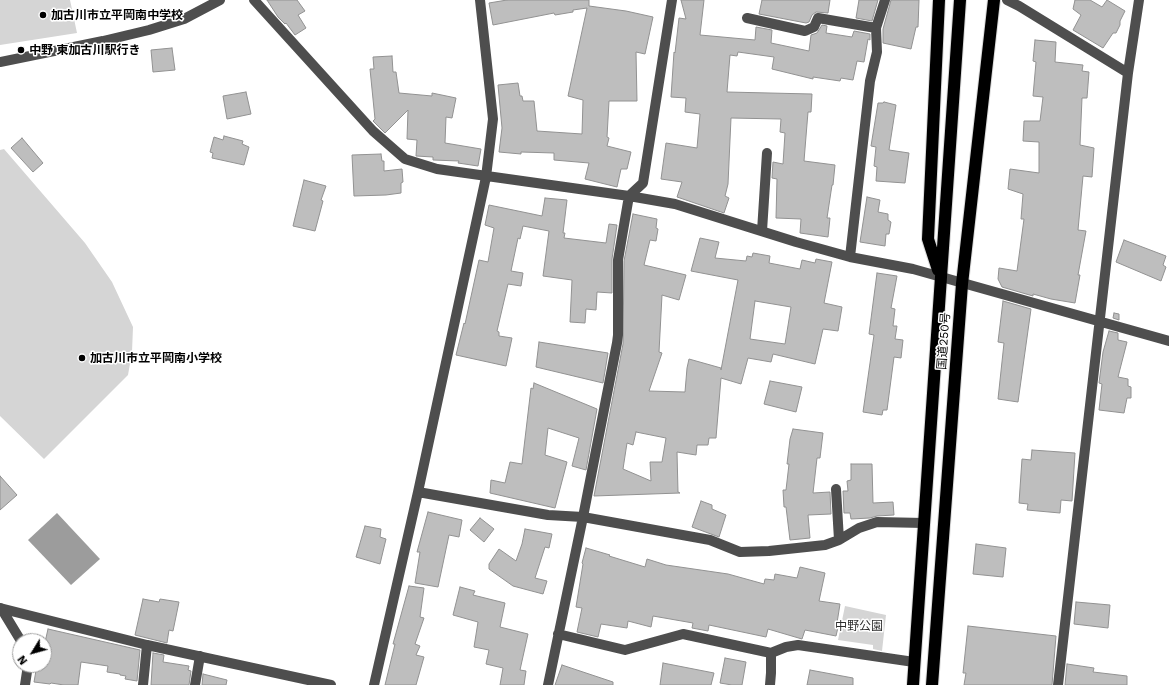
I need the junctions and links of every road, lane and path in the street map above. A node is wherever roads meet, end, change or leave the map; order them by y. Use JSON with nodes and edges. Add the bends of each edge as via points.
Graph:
{"nodes":[{"id":1,"x":220,"y":0,"type":"edge"},
{"id":2,"x":254,"y":0,"type":"edge"},
{"id":3,"x":480,"y":0,"type":"edge"},
{"id":4,"x":672,"y":0,"type":"edge"},
{"id":5,"x":885,"y":0,"type":"edge"},
{"id":6,"x":939,"y":0,"type":"edge"},
{"id":7,"x":960,"y":0,"type":"edge"},
{"id":8,"x":994,"y":0,"type":"edge"},
{"id":9,"x":1007,"y":0,"type":"edge"},
{"id":10,"x":1139,"y":0,"type":"edge"},
{"id":11,"x":747,"y":18,"type":"dead end"},
{"id":12,"x":876,"y":28,"type":"junction"},
{"id":13,"x":0,"y":62,"type":"edge"},
{"id":14,"x":1128,"y":73,"type":"junction"},
{"id":15,"x":767,"y":153,"type":"dead end"},
{"id":16,"x":486,"y":177,"type":"junction"},
{"id":17,"x":629,"y":196,"type":"junction"},
{"id":18,"x":762,"y":231,"type":"junction"},
{"id":19,"x":850,"y":257,"type":"junction"},
{"id":20,"x":940,"y":277,"type":"junction"},
{"id":21,"x":962,"y":284,"type":"junction"},
{"id":22,"x":1101,"y":322,"type":"junction"},
{"id":23,"x":1169,"y":341,"type":"edge"},
{"id":24,"x":836,"y":489,"type":"dead end"},
{"id":25,"x":418,"y":492,"type":"junction"},
{"id":26,"x":583,"y":517,"type":"junction"},
{"id":27,"x":924,"y":523,"type":"junction"},
{"id":28,"x":839,"y":540,"type":"junction"},
{"id":29,"x":1,"y":608,"type":"edge"},
{"id":30,"x":16,"y":633,"type":"edge"},
{"id":31,"x":558,"y":634,"type":"junction"},
{"id":32,"x":147,"y":645,"type":"junction"},
{"id":33,"x":771,"y":654,"type":"junction"},
{"id":34,"x":200,"y":656,"type":"junction"},
{"id":35,"x":914,"y":662,"type":"junction"},
{"id":36,"x":27,"y":673,"type":"edge"},
{"id":37,"x":315,"y":683,"type":"edge"},
{"id":38,"x":25,"y":685,"type":"edge"},
{"id":39,"x":143,"y":685,"type":"edge"},
{"id":40,"x":195,"y":685,"type":"edge"},
{"id":41,"x":331,"y":685,"type":"edge"},
{"id":42,"x":374,"y":685,"type":"edge"},
{"id":43,"x":548,"y":685,"type":"edge"},
{"id":44,"x":770,"y":685,"type":"edge"},
{"id":45,"x":913,"y":685,"type":"edge"},
{"id":46,"x":932,"y":685,"type":"edge"},
{"id":47,"x":1058,"y":685,"type":"edge"}],
"edges":[{"from":1,"to":13,"type":"street","via":[[184,19],[149,30]]},
{"from":2,"to":16,"type":"street","via":[[373,131],[405,159],[437,169]]},
{"from":3,"to":16,"type":"street","via":[[493,119]]},
{"from":4,"to":17,"type":"street","via":[[643,182]]},
{"from":5,"to":12,"type":"street"},
{"from":6,"to":20,"type":"highway","via":[[928,239]]},
{"from":7,"to":20,"type":"highway","name":"国道250号"},
{"from":8,"to":21,"type":"highway","name":"国道250号"},
{"from":9,"to":14,"type":"street"},
{"from":10,"to":14,"type":"street"},
{"from":11,"to":12,"type":"street","via":[[806,31],[814,26],[818,18]]},
{"from":12,"to":19,"type":"street","via":[[877,52],[870,81]]},
{"from":14,"to":22,"type":"street"},
{"from":15,"to":18,"type":"street"},
{"from":16,"to":17,"type":"street"},
{"from":16,"to":25,"type":"street"},
{"from":17,"to":18,"type":"street","via":[[675,204]]},
{"from":17,"to":26,"type":"street","via":[[618,260],[618,335]]},
{"from":18,"to":19,"type":"street"},
{"from":19,"to":20,"type":"street"},
{"from":20,"to":21,"type":"street"},
{"from":20,"to":27,"type":"highway","name":"国道250号"},
{"from":21,"to":22,"type":"street"},
{"from":21,"to":46,"type":"highway","name":"国道250号"},
{"from":22,"to":23,"type":"street"},
{"from":22,"to":47,"type":"street"},
{"from":24,"to":28,"type":"street"},
{"from":25,"to":26,"type":"street","via":[[548,515]]},
{"from":25,"to":42,"type":"street"},
{"from":26,"to":28,"type":"street","via":[[710,540],[740,552],[825,545]]},
{"from":26,"to":31,"type":"street"},
{"from":27,"to":28,"type":"street","via":[[877,522],[859,528]]},
{"from":27,"to":35,"type":"highway","name":"国道250号"},
{"from":29,"to":30,"type":"street"},
{"from":29,"to":32,"type":"street"},
{"from":31,"to":33,"type":"street","via":[[625,650],[683,634]]},
{"from":31,"to":43,"type":"street"},
{"from":32,"to":34,"type":"street"},
{"from":32,"to":39,"type":"street"},
{"from":33,"to":35,"type":"street","via":[[798,645]]},
{"from":33,"to":44,"type":"street"},
{"from":34,"to":37,"type":"street"},
{"from":34,"to":40,"type":"street"},
{"from":35,"to":45,"type":"highway","name":"国道250号"},
{"from":36,"to":38,"type":"street"},
{"from":37,"to":41,"type":"street"}]}
